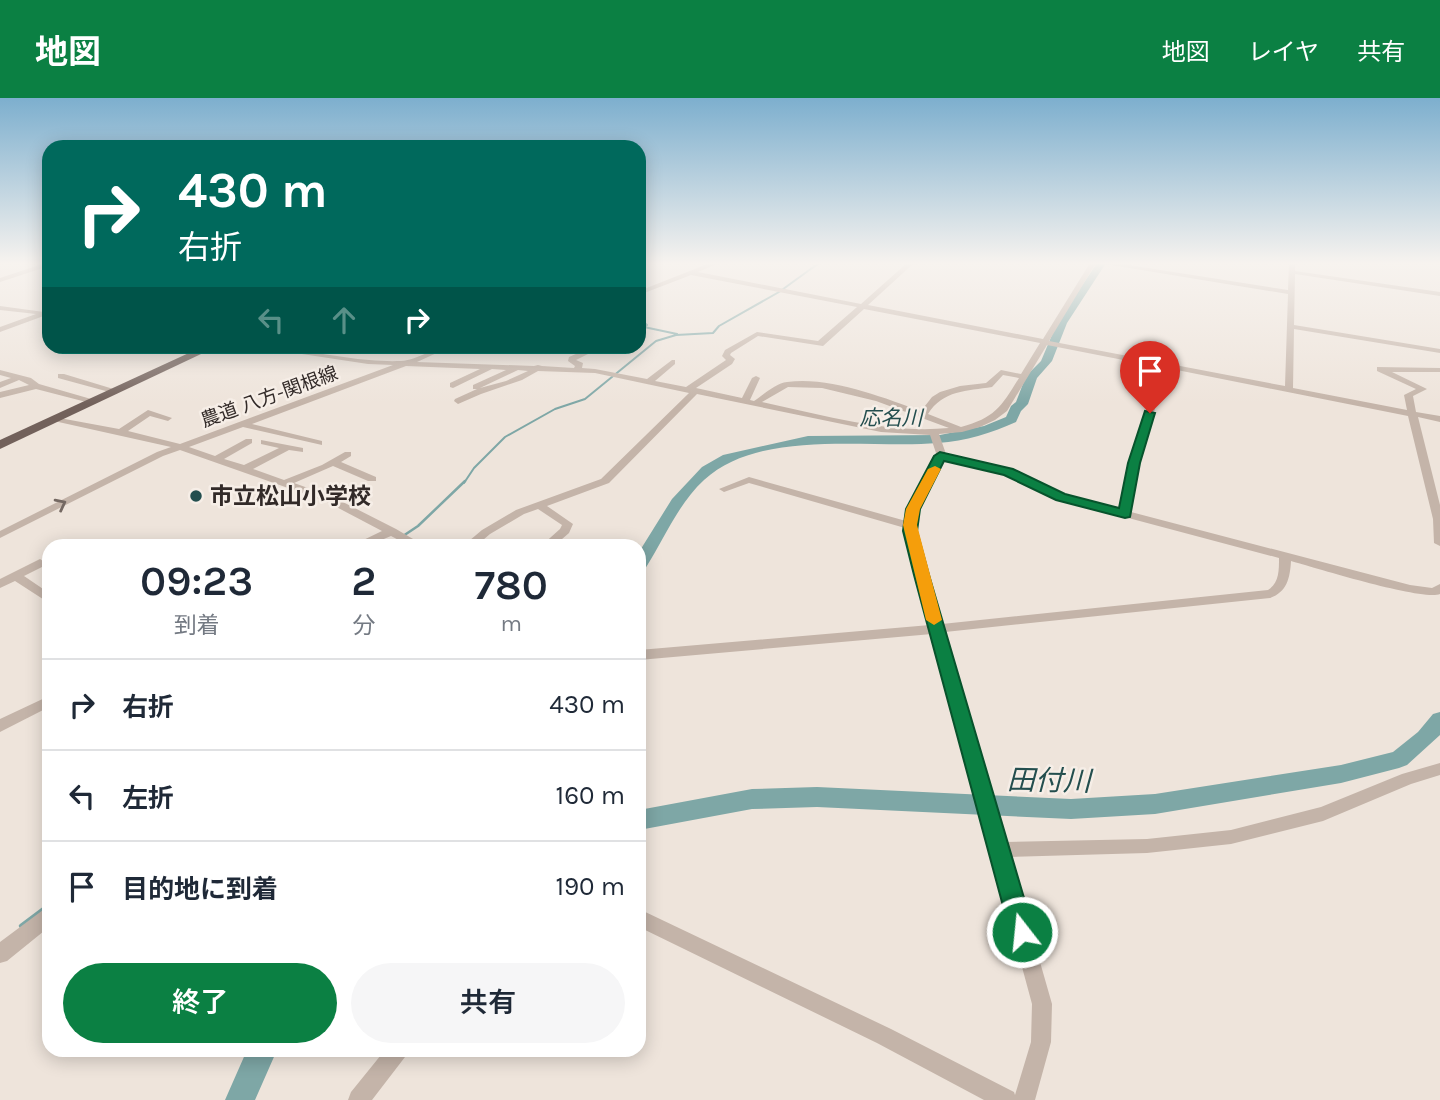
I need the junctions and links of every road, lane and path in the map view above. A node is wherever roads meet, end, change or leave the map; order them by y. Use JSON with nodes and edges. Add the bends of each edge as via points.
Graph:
{"nodes":[{"id":1,"x":17,"y":310,"type":"edge"},
{"id":2,"x":858,"y":310,"type":"edge"},
{"id":3,"x":882,"y":310,"type":"edge"},
{"id":4,"x":1064,"y":310,"type":"edge"},
{"id":5,"x":1290,"y":310,"type":"edge"},
{"id":6,"x":42,"y":312,"type":"edge"},
{"id":7,"x":42,"y":315,"type":"edge"},
{"id":8,"x":1289,"y":326,"type":"junction"},
{"id":9,"x":0,"y":330,"type":"edge"},
{"id":10,"x":1044,"y":341,"type":"junction"},
{"id":11,"x":1440,"y":351,"type":"edge"},
{"id":12,"x":196,"y":354,"type":"edge"},
{"id":13,"x":297,"y":354,"type":"edge"},
{"id":14,"x":428,"y":354,"type":"edge"},
{"id":15,"x":583,"y":354,"type":"edge"},
{"id":16,"x":672,"y":362,"type":"dead end"},
{"id":17,"x":405,"y":363,"type":"junction"},
{"id":18,"x":1164,"y":364,"type":"junction"},
{"id":19,"x":492,"y":366,"type":"junction"},
{"id":20,"x":519,"y":366,"type":"junction"},
{"id":21,"x":538,"y":367,"type":"junction"},
{"id":22,"x":577,"y":369,"type":"junction"},
{"id":23,"x":1440,"y":370,"type":"edge"},
{"id":24,"x":0,"y":373,"type":"edge"},
{"id":25,"x":61,"y":376,"type":"dead end"},
{"id":26,"x":20,"y":377,"type":"junction"},
{"id":27,"x":1024,"y":377,"type":"junction"},
{"id":28,"x":755,"y":378,"type":"dead end"},
{"id":29,"x":650,"y":381,"type":"junction"},
{"id":30,"x":0,"y":385,"type":"edge"},
{"id":31,"x":453,"y":385,"type":"dead end"},
{"id":32,"x":36,"y":386,"type":"junction"},
{"id":33,"x":694,"y":389,"type":"junction"},
{"id":34,"x":1289,"y":389,"type":"junction"},
{"id":35,"x":468,"y":390,"type":"dead end"},
{"id":36,"x":116,"y":391,"type":"junction"},
{"id":37,"x":0,"y":395,"type":"edge"},
{"id":38,"x":746,"y":400,"type":"junction"},
{"id":39,"x":93,"y":401,"type":"junction"},
{"id":40,"x":458,"y":401,"type":"dead end"},
{"id":41,"x":757,"y":402,"type":"junction"},
{"id":42,"x":1413,"y":413,"type":"junction"},
{"id":43,"x":923,"y":415,"type":"junction"},
{"id":44,"x":168,"y":418,"type":"dead end"},
{"id":45,"x":57,"y":419,"type":"junction"},
{"id":46,"x":1440,"y":419,"type":"edge"},
{"id":47,"x":244,"y":425,"type":"junction"},
{"id":48,"x":957,"y":429,"type":"junction"},
{"id":49,"x":120,"y":433,"type":"junction"},
{"id":50,"x":934,"y":436,"type":"junction"},
{"id":51,"x":249,"y":441,"type":"dead end"},
{"id":52,"x":264,"y":442,"type":"dead end"},
{"id":53,"x":319,"y":443,"type":"dead end"},
{"id":54,"x":0,"y":445,"type":"edge"},
{"id":55,"x":179,"y":447,"type":"junction"},
{"id":56,"x":288,"y":447,"type":"junction"},
{"id":57,"x":300,"y":450,"type":"dead end"},
{"id":58,"x":348,"y":454,"type":"dead end"},
{"id":59,"x":940,"y":456,"type":"junction"},
{"id":60,"x":216,"y":459,"type":"junction"},
{"id":61,"x":334,"y":463,"type":"junction"},
{"id":62,"x":246,"y":469,"type":"junction"},
{"id":63,"x":372,"y":479,"type":"dead end"},
{"id":64,"x":285,"y":483,"type":"junction"},
{"id":65,"x":724,"y":489,"type":"dead end"},
{"id":66,"x":538,"y":505,"type":"junction"},
{"id":67,"x":1125,"y":514,"type":"junction"},
{"id":68,"x":910,"y":526,"type":"junction"},
{"id":69,"x":392,"y":531,"type":"junction"},
{"id":70,"x":0,"y":535,"type":"edge"},
{"id":71,"x":373,"y":539,"type":"edge"},
{"id":72,"x":406,"y":539,"type":"edge"},
{"id":73,"x":478,"y":539,"type":"edge"},
{"id":74,"x":555,"y":539,"type":"edge"},
{"id":75,"x":1440,"y":542,"type":"edge"},
{"id":76,"x":1285,"y":557,"type":"junction"},
{"id":77,"x":40,"y":563,"type":"dead end"},
{"id":78,"x":15,"y":576,"type":"junction"},
{"id":79,"x":0,"y":584,"type":"edge"},
{"id":80,"x":1440,"y":588,"type":"edge"},
{"id":81,"x":42,"y":594,"type":"edge"},
{"id":82,"x":936,"y":629,"type":"junction"},
{"id":83,"x":646,"y":654,"type":"edge"},
{"id":84,"x":42,"y":705,"type":"edge"},
{"id":85,"x":0,"y":726,"type":"edge"},
{"id":86,"x":974,"y":767,"type":"joint"},
{"id":87,"x":1440,"y":769,"type":"edge"},
{"id":88,"x":995,"y":841,"type":"junction"},
{"id":89,"x":42,"y":921,"type":"edge"},
{"id":90,"x":646,"y":921,"type":"edge"},
{"id":91,"x":0,"y":954,"type":"edge"},
{"id":92,"x":393,"y":1057,"type":"edge"},
{"id":93,"x":359,"y":1100,"type":"edge"},
{"id":94,"x":1006,"y":1100,"type":"edge"},
{"id":95,"x":1024,"y":1100,"type":"edge"}],
"edges":[{"from":1,"to":6,"type":"street"},
{"from":2,"to":33,"type":"street","via":[[820,344],[754,335],[728,352],[729,362]]},
{"from":3,"to":10,"type":"street"},
{"from":4,"to":10,"type":"street"},
{"from":5,"to":8,"type":"street"},
{"from":7,"to":9,"type":"street"},
{"from":8,"to":11,"type":"street"},
{"from":8,"to":34,"type":"street"},
{"from":10,"to":18,"type":"street"},
{"from":10,"to":27,"type":"street"},
{"from":12,"to":36,"type":"main road"},
{"from":13,"to":17,"type":"street"},
{"from":14,"to":17,"type":"street","name":"農道 八方-関根線"},
{"from":15,"to":22,"type":"street","via":[[572,359],[580,365]]},
{"from":16,"to":29,"type":"street"},
{"from":17,"to":19,"type":"street"},
{"from":17,"to":47,"type":"street","name":"農道 八方-関根線"},
{"from":18,"to":34,"type":"street"},
{"from":18,"to":67,"type":"street","via":[[1134,463]]},
{"from":19,"to":20,"type":"street"},
{"from":19,"to":31,"type":"street"},
{"from":20,"to":21,"type":"street"},
{"from":20,"to":35,"type":"street"},
{"from":21,"to":22,"type":"street"},
{"from":21,"to":40,"type":"street","via":[[501,387]]},
{"from":22,"to":29,"type":"street"},
{"from":23,"to":42,"type":"street","via":[[1380,369],[1423,389],[1408,393]]},
{"from":24,"to":26,"type":"street"},
{"from":25,"to":36,"type":"street"},
{"from":26,"to":30,"type":"street"},
{"from":26,"to":32,"type":"street"},
{"from":27,"to":43,"type":"street","via":[[1001,372],[989,385],[968,385],[942,393]]},
{"from":27,"to":48,"type":"street","via":[[1000,413],[982,424]]},
{"from":28,"to":38,"type":"street"},
{"from":29,"to":33,"type":"street"},
{"from":32,"to":37,"type":"street"},
{"from":32,"to":39,"type":"street"},
{"from":33,"to":38,"type":"street"},
{"from":33,"to":66,"type":"street","via":[[605,481]]},
{"from":34,"to":42,"type":"street"},
{"from":36,"to":39,"type":"main road"},
{"from":38,"to":41,"type":"street"},
{"from":39,"to":45,"type":"main road"},
{"from":41,"to":43,"type":"street","via":[[786,384],[816,384]]},
{"from":41,"to":50,"type":"street"},
{"from":42,"to":46,"type":"street"},
{"from":42,"to":75,"type":"street"},
{"from":43,"to":48,"type":"street"},
{"from":44,"to":49,"type":"street","via":[[148,413]]},
{"from":45,"to":49,"type":"street"},
{"from":45,"to":54,"type":"main road"},
{"from":47,"to":53,"type":"street"},
{"from":47,"to":55,"type":"street","name":"農道 八方-関根線"},
{"from":48,"to":50,"type":"street"},
{"from":49,"to":55,"type":"street"},
{"from":50,"to":59,"type":"street"},
{"from":51,"to":60,"type":"street"},
{"from":52,"to":56,"type":"street"},
{"from":55,"to":60,"type":"street"},
{"from":70,"to":55,"type":"street","name":"農道 八方-関根線","one_way":true},
{"from":56,"to":57,"type":"street"},
{"from":56,"to":62,"type":"street"},
{"from":58,"to":61,"type":"street"},
{"from":59,"to":67,"type":"street","via":[[1008,472],[1060,497]]},
{"from":59,"to":68,"type":"street","via":[[913,509]]},
{"from":60,"to":62,"type":"street"},
{"from":61,"to":63,"type":"street"},
{"from":61,"to":64,"type":"street"},
{"from":62,"to":64,"type":"street"},
{"from":64,"to":69,"type":"street"},
{"from":65,"to":68,"type":"street","via":[[749,480]]},
{"from":66,"to":73,"type":"street"},
{"from":66,"to":74,"type":"street","via":[[568,523]]},
{"from":67,"to":76,"type":"street"},
{"from":68,"to":82,"type":"street"},
{"from":69,"to":71,"type":"street"},
{"from":69,"to":72,"type":"street"},
{"from":76,"to":80,"type":"street","via":[[1410,589],[1434,592]]},
{"from":76,"to":82,"type":"street","via":[[1282,584],[1270,594]]},
{"from":77,"to":78,"type":"street"},
{"from":78,"to":79,"type":"street"},
{"from":78,"to":81,"type":"street"},
{"from":82,"to":83,"type":"street"},
{"from":82,"to":86,"type":"street"},
{"from":84,"to":85,"type":"street"},
{"from":86,"to":88,"type":"street"},
{"from":87,"to":88,"type":"street","via":[[1323,814],[1231,837],[1135,846]]},
{"from":88,"to":95,"type":"street","via":[[1042,1004],[1041,1042]]},
{"from":89,"to":91,"type":"street"},
{"from":90,"to":94,"type":"street"},
{"from":92,"to":93,"type":"street"}]}
